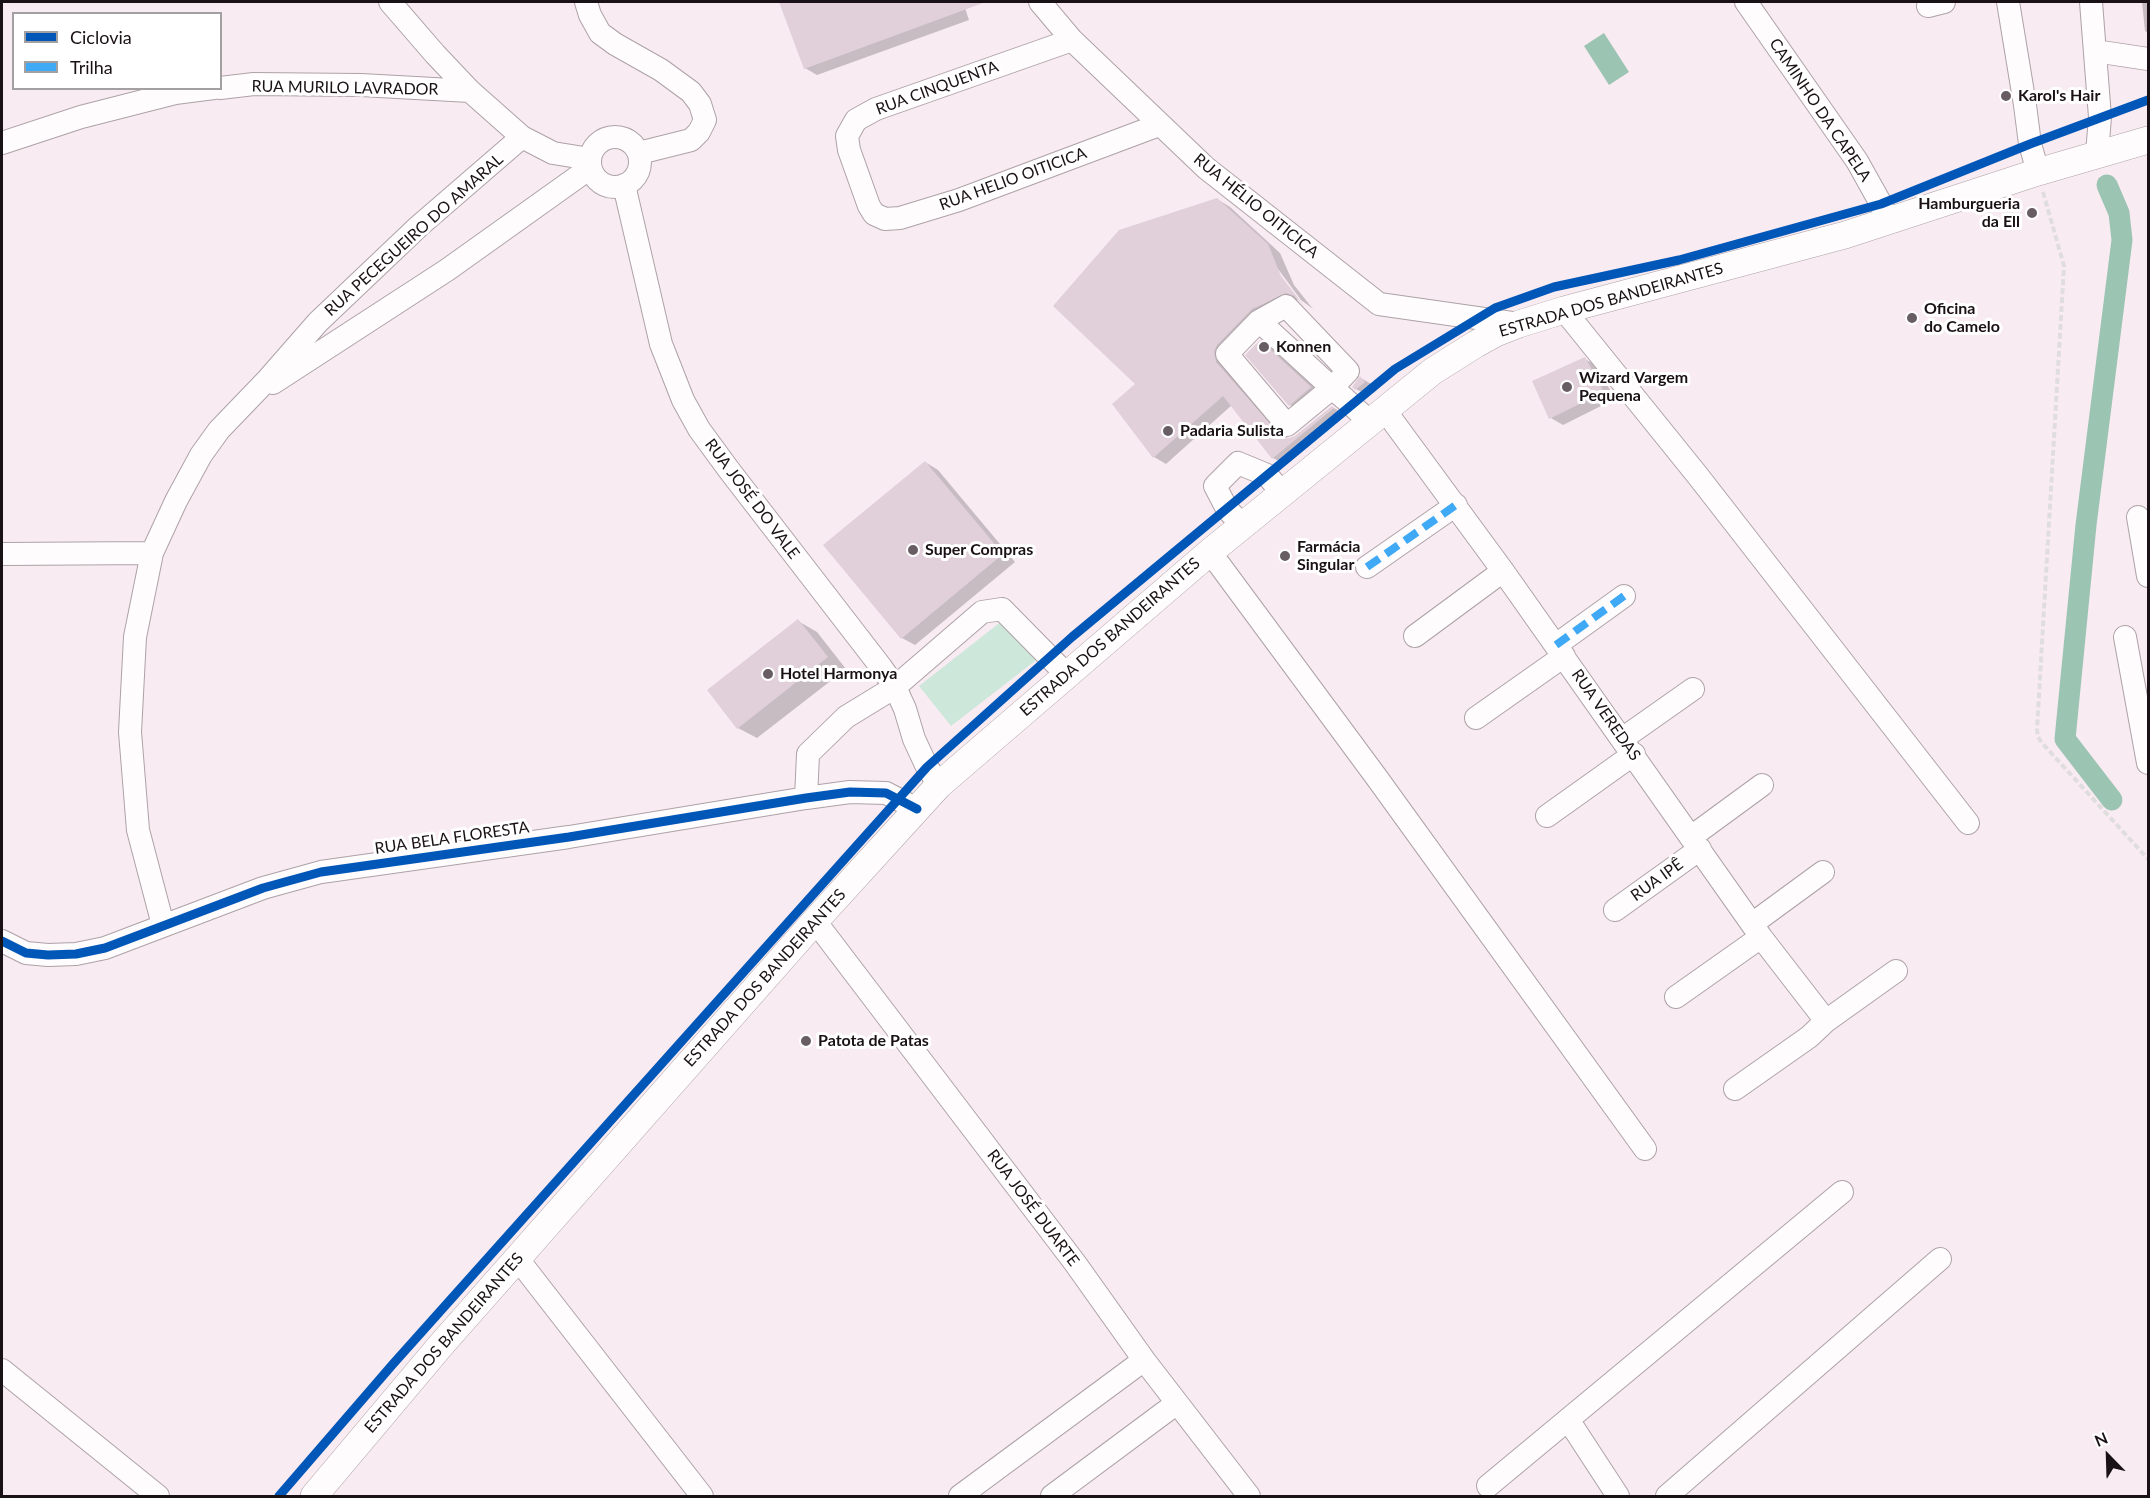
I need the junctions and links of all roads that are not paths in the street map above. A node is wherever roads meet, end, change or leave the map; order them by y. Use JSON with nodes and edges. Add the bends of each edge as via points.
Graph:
{"nodes":[{"id":1,"x":390,"y":2,"type":"edge"},
{"id":2,"x":586,"y":2,"type":"edge"},
{"id":3,"x":1040,"y":2,"type":"edge"},
{"id":4,"x":1746,"y":2,"type":"edge"},
{"id":5,"x":2008,"y":2,"type":"edge"},
{"id":6,"x":2091,"y":2,"type":"edge"},
{"id":7,"x":1072,"y":40,"type":"junction"},
{"id":8,"x":2095,"y":51,"type":"junction"},
{"id":9,"x":2148,"y":59,"type":"edge"},
{"id":10,"x":222,"y":88,"type":"edge"},
{"id":11,"x":198,"y":90,"type":"edge"},
{"id":12,"x":470,"y":92,"type":"junction"},
{"id":13,"x":1159,"y":125,"type":"junction"},
{"id":14,"x":522,"y":137,"type":"junction"},
{"id":15,"x":2148,"y":140,"type":"edge"},
{"id":16,"x":2,"y":143,"type":"edge"},
{"id":17,"x":639,"y":153,"type":"junction"},
{"id":18,"x":2097,"y":154,"type":"junction"},
{"id":19,"x":590,"y":163,"type":"junction"},
{"id":20,"x":2038,"y":172,"type":"junction"},
{"id":21,"x":624,"y":185,"type":"junction"},
{"id":22,"x":870,"y":206,"type":"joint"},
{"id":23,"x":1888,"y":221,"type":"junction"},
{"id":24,"x":1564,"y":310,"type":"junction"},
{"id":25,"x":1519,"y":324,"type":"junction"},
{"id":26,"x":1332,"y":388,"type":"junction"},
{"id":27,"x":238,"y":409,"type":"junction"},
{"id":28,"x":1377,"y":415,"type":"junction"},
{"id":29,"x":1282,"y":493,"type":"junction"},
{"id":30,"x":1456,"y":505,"type":"junction"},
{"id":31,"x":2138,"y":517,"type":"dead end"},
{"id":32,"x":1242,"y":525,"type":"junction"},
{"id":33,"x":1210,"y":552,"type":"junction"},
{"id":34,"x":152,"y":553,"type":"junction"},
{"id":35,"x":2,"y":554,"type":"edge"},
{"id":36,"x":1368,"y":567,"type":"dead end"},
{"id":37,"x":1503,"y":571,"type":"junction"},
{"id":38,"x":2148,"y":576,"type":"edge"},
{"id":39,"x":1624,"y":596,"type":"dead end"},
{"id":40,"x":1415,"y":636,"type":"dead end"},
{"id":41,"x":2125,"y":637,"type":"dead end"},
{"id":42,"x":1560,"y":650,"type":"junction"},
{"id":43,"x":1066,"y":675,"type":"junction"},
{"id":44,"x":894,"y":687,"type":"junction"},
{"id":45,"x":1693,"y":689,"type":"dead end"},
{"id":46,"x":1476,"y":718,"type":"dead end"},
{"id":47,"x":1628,"y":747,"type":"junction"},
{"id":48,"x":2148,"y":763,"type":"edge"},
{"id":49,"x":939,"y":785,"type":"junction"},
{"id":50,"x":1762,"y":785,"type":"dead end"},
{"id":51,"x":806,"y":798,"type":"junction"},
{"id":52,"x":917,"y":809,"type":"junction"},
{"id":53,"x":1547,"y":816,"type":"dead end"},
{"id":54,"x":1968,"y":823,"type":"dead end"},
{"id":55,"x":1695,"y":843,"type":"junction"},
{"id":56,"x":1823,"y":872,"type":"dead end"},
{"id":57,"x":1615,"y":910,"type":"dead end"},
{"id":58,"x":815,"y":921,"type":"junction"},
{"id":59,"x":163,"y":925,"type":"junction"},
{"id":60,"x":1757,"y":930,"type":"junction"},
{"id":61,"x":2,"y":941,"type":"edge"},
{"id":62,"x":1896,"y":971,"type":"dead end"},
{"id":63,"x":1676,"y":997,"type":"dead end"},
{"id":64,"x":1826,"y":1021,"type":"junction"},
{"id":65,"x":1735,"y":1089,"type":"dead end"},
{"id":66,"x":1645,"y":1149,"type":"dead end"},
{"id":67,"x":1842,"y":1192,"type":"dead end"},
{"id":68,"x":517,"y":1258,"type":"junction"},
{"id":69,"x":1940,"y":1259,"type":"dead end"},
{"id":70,"x":1144,"y":1360,"type":"junction"},
{"id":71,"x":2,"y":1370,"type":"edge"},
{"id":72,"x":1177,"y":1403,"type":"junction"},
{"id":73,"x":1569,"y":1421,"type":"junction"},
{"id":74,"x":1488,"y":1486,"type":"dead end"},
{"id":75,"x":158,"y":1497,"type":"edge"},
{"id":76,"x":314,"y":1497,"type":"edge"},
{"id":77,"x":702,"y":1497,"type":"edge"},
{"id":78,"x":960,"y":1497,"type":"edge"},
{"id":79,"x":1052,"y":1497,"type":"edge"},
{"id":80,"x":1249,"y":1497,"type":"edge"},
{"id":81,"x":1618,"y":1497,"type":"edge"},
{"id":82,"x":1667,"y":1497,"type":"edge"}],
"edges":[{"from":1,"to":12,"type":"street"},
{"from":2,"to":17,"type":"street","via":[[600,33],[661,70],[691,92],[700,104],[705,120],[691,140]]},
{"from":3,"to":7,"type":"street","name":"RUA HÉLIO OITICICA"},
{"from":4,"to":23,"type":"street","name":"CAMINHO DA CAPELA","via":[[1857,161]]},
{"from":5,"to":20,"type":"street","via":[[2030,144]]},
{"from":6,"to":8,"type":"street"},
{"from":7,"to":13,"type":"street","name":"RUA HÉLIO OITICICA"},
{"from":7,"to":22,"type":"street","name":"RUA CINQUENTA","via":[[876,109],[856,120],[847,136],[849,150]]},
{"from":8,"to":9,"type":"street"},
{"from":8,"to":18,"type":"street","via":[[2100,117]]},
{"from":10,"to":12,"type":"street","name":"RUA MURILO LAVRADOR","via":[[254,84],[361,85]]},
{"from":11,"to":16,"type":"street","via":[[81,117]]},
{"from":12,"to":14,"type":"street"},
{"from":13,"to":22,"type":"street","name":"RUA HELIO OITICICA","via":[[900,218],[885,219],[874,214]]},
{"from":13,"to":25,"type":"street","name":"RUA HÉLIO OITICICA","via":[[1206,168],[1379,304]]},
{"from":14,"to":19,"type":"street","via":[[553,153]]},
{"from":14,"to":27,"type":"street","name":"RUA PECEGUEIRO DO AMARAL","via":[[376,265]]},
{"from":15,"to":18,"type":"main road","name":"ESTRADA DOS BANDEIRANTES"},
{"from":17,"to":19,"type":"street","via":[[627,139],[612,136],[597,143]]},
{"from":17,"to":21,"type":"street","via":[[637,174]]},
{"from":18,"to":20,"type":"main road","name":"ESTRADA DOS BANDEIRANTES"},
{"from":19,"to":21,"type":"street","via":[[594,176],[608,186]]},
{"from":19,"to":27,"type":"street","via":[[447,270]]},
{"from":20,"to":23,"type":"main road","name":"ESTRADA DOS BANDEIRANTES"},
{"from":21,"to":44,"type":"street","name":"RUA JOSÉ DO VALE","via":[[661,344],[683,400],[729,470]]},
{"from":23,"to":24,"type":"main road","name":"ESTRADA DOS BANDEIRANTES"},
{"from":24,"to":25,"type":"main road","name":"ESTRADA DOS BANDEIRANTES"},
{"from":24,"to":54,"type":"street"},
{"from":25,"to":28,"type":"main road","name":"ESTRADA DOS BANDEIRANTES","via":[[1450,360]]},
{"from":26,"to":26,"type":"street","via":[[1348,371],[1286,306],[1259,321],[1227,354],[1287,425]]},
{"from":26,"to":28,"type":"street","name":"RUA VEREDAS"},
{"from":27,"to":34,"type":"street","name":"RUA PECEGUEIRO DO AMARAL","via":[[201,455]]},
{"from":28,"to":29,"type":"main road","name":"ESTRADA DOS BANDEIRANTES"},
{"from":28,"to":30,"type":"street","name":"RUA VEREDAS"},
{"from":29,"to":32,"type":"main road","name":"ESTRADA DOS BANDEIRANTES"},
{"from":29,"to":32,"type":"street","via":[[1267,475],[1238,463],[1215,486]]},
{"from":30,"to":36,"type":"street"},
{"from":30,"to":37,"type":"street","name":"RUA VEREDAS"},
{"from":31,"to":38,"type":"street"},
{"from":32,"to":33,"type":"main road","name":"ESTRADA DOS BANDEIRANTES"},
{"from":33,"to":43,"type":"main road","name":"ESTRADA DOS BANDEIRANTES"},
{"from":33,"to":66,"type":"street"},
{"from":34,"to":35,"type":"street"},
{"from":34,"to":59,"type":"street","name":"RUA PECEGUEIRO DO AMARAL","via":[[135,636],[130,732],[138,830]]},
{"from":37,"to":40,"type":"street"},
{"from":37,"to":42,"type":"street","name":"RUA VEREDAS"},
{"from":39,"to":42,"type":"street"},
{"from":41,"to":48,"type":"street"},
{"from":42,"to":46,"type":"street"},
{"from":42,"to":47,"type":"street","name":"RUA VEREDAS"},
{"from":43,"to":44,"type":"street","via":[[1002,609],[982,612]]},
{"from":43,"to":49,"type":"main road","name":"ESTRADA DOS BANDEIRANTES"},
{"from":44,"to":49,"type":"street","name":"RUA JOSÉ DO VALE","via":[[927,767]]},
{"from":44,"to":51,"type":"street","via":[[846,717],[808,754]]},
{"from":45,"to":47,"type":"street"},
{"from":47,"to":53,"type":"street"},
{"from":47,"to":55,"type":"street","name":"RUA VEREDAS"},
{"from":49,"to":52,"type":"main road","name":"ESTRADA DOS BANDEIRANTES"},
{"from":50,"to":55,"type":"street","name":"RUA IPÊ"},
{"from":51,"to":52,"type":"street","name":"RUA BELA FLORESTA","via":[[871,791],[886,793]]},
{"from":51,"to":59,"type":"street","name":"RUA BELA FLORESTA","via":[[321,872],[263,888]]},
{"from":52,"to":58,"type":"main road","name":"ESTRADA DOS BANDEIRANTES"},
{"from":55,"to":57,"type":"street","name":"RUA IPÊ"},
{"from":55,"to":60,"type":"street","name":"RUA VEREDAS"},
{"from":56,"to":60,"type":"street"},
{"from":58,"to":68,"type":"main road","name":"ESTRADA DOS BANDEIRANTES"},
{"from":58,"to":70,"type":"street","name":"RUA JOSÉ DUARTE"},
{"from":59,"to":61,"type":"street","name":"RUA BELA FLORESTA","via":[[105,948],[76,954],[26,953]]},
{"from":60,"to":63,"type":"street"},
{"from":60,"to":64,"type":"street","name":"RUA VEREDAS"},
{"from":62,"to":64,"type":"street"},
{"from":64,"to":65,"type":"street"},
{"from":67,"to":73,"type":"street"},
{"from":68,"to":76,"type":"main road","name":"ESTRADA DOS BANDEIRANTES"},
{"from":68,"to":77,"type":"street"},
{"from":69,"to":82,"type":"street"},
{"from":70,"to":72,"type":"street","name":"RUA JOSÉ DUARTE"},
{"from":70,"to":78,"type":"street"},
{"from":71,"to":75,"type":"street"},
{"from":72,"to":79,"type":"street"},
{"from":72,"to":80,"type":"street","name":"RUA JOSÉ DUARTE"},
{"from":73,"to":74,"type":"street"},
{"from":73,"to":81,"type":"street"}]}
